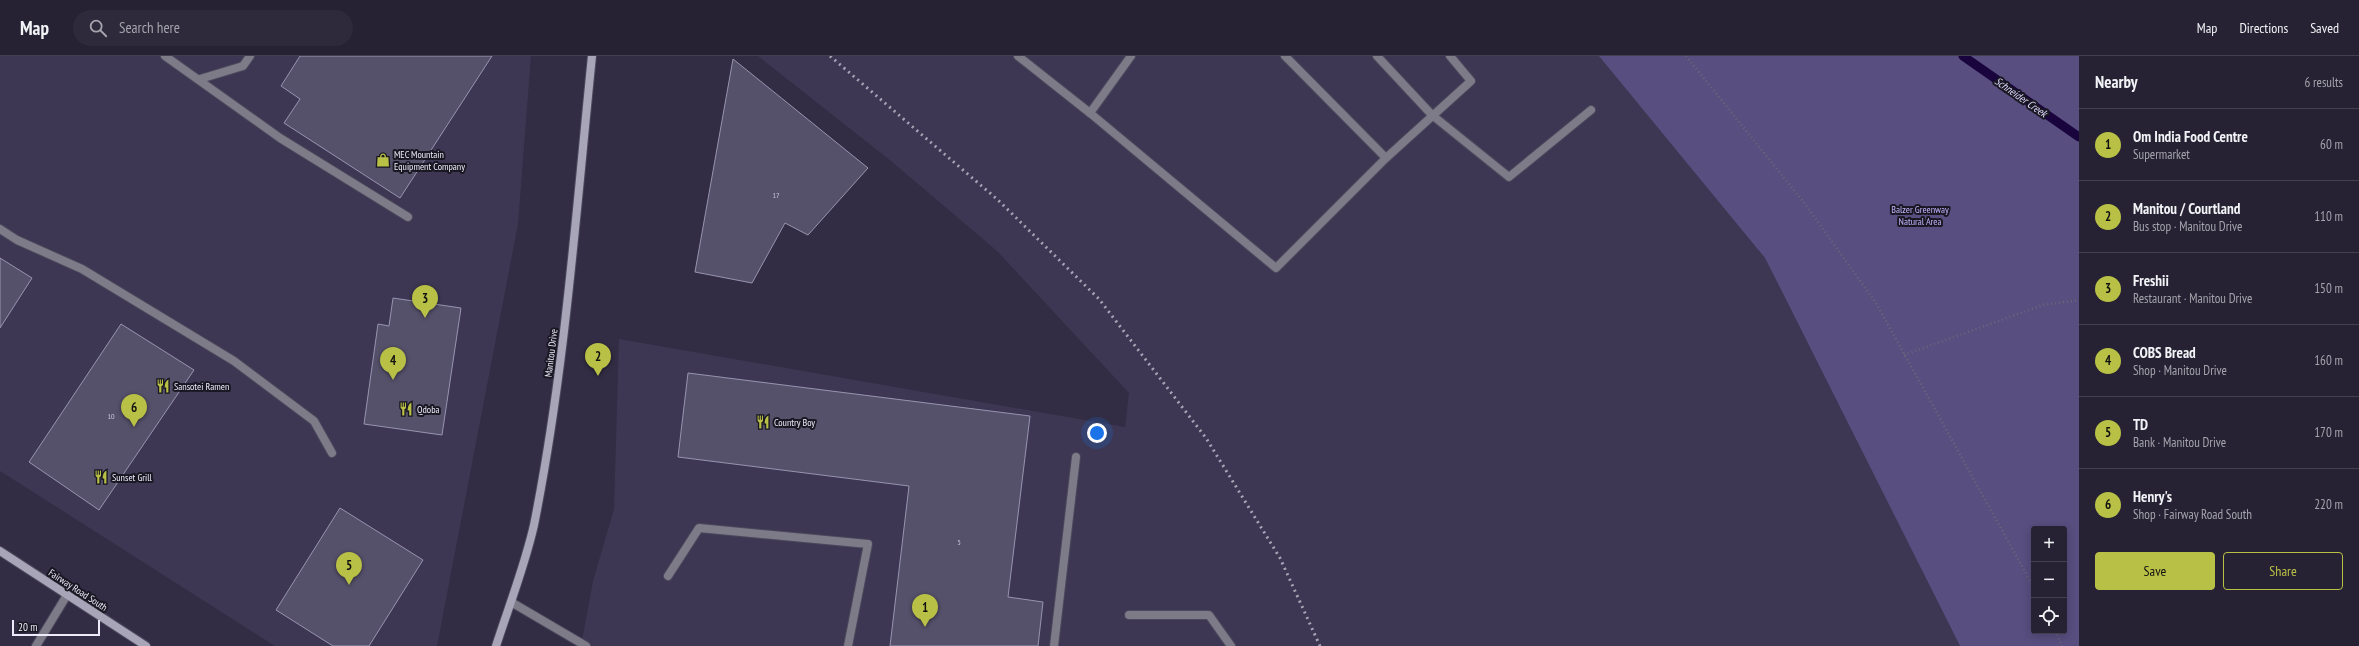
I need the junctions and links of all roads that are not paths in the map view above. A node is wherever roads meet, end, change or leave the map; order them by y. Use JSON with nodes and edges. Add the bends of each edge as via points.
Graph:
{"nodes":[{"id":1,"x":165,"y":56,"type":"edge"},
{"id":2,"x":250,"y":56,"type":"edge"},
{"id":3,"x":592,"y":56,"type":"edge"},
{"id":4,"x":1018,"y":56,"type":"edge"},
{"id":5,"x":1131,"y":56,"type":"edge"},
{"id":6,"x":1285,"y":56,"type":"edge"},
{"id":7,"x":1377,"y":56,"type":"edge"},
{"id":8,"x":1450,"y":56,"type":"edge"},
{"id":9,"x":200,"y":79,"type":"junction"},
{"id":10,"x":1591,"y":110,"type":"dead end"},
{"id":11,"x":1090,"y":112,"type":"junction"},
{"id":12,"x":1432,"y":115,"type":"junction"},
{"id":13,"x":1386,"y":158,"type":"junction"},
{"id":14,"x":408,"y":217,"type":"dead end"},
{"id":15,"x":0,"y":229,"type":"edge"},
{"id":16,"x":332,"y":453,"type":"dead end"},
{"id":17,"x":1076,"y":457,"type":"dead end"},
{"id":18,"x":0,"y":551,"type":"edge"},
{"id":19,"x":668,"y":576,"type":"dead end"},
{"id":20,"x":67,"y":594,"type":"junction"},
{"id":21,"x":511,"y":602,"type":"junction"},
{"id":22,"x":1129,"y":615,"type":"dead end"},
{"id":23,"x":36,"y":646,"type":"edge"},
{"id":24,"x":146,"y":646,"type":"edge"},
{"id":25,"x":496,"y":646,"type":"edge"},
{"id":26,"x":586,"y":646,"type":"edge"},
{"id":27,"x":848,"y":646,"type":"edge"},
{"id":28,"x":1054,"y":646,"type":"edge"},
{"id":29,"x":1231,"y":646,"type":"edge"}],
"edges":[{"from":1,"to":9,"type":"lane"},
{"from":2,"to":9,"type":"lane","via":[[244,66]]},
{"from":3,"to":21,"type":"main road","name":"Manitou Drive","via":[[554,401],[533,526]]},
{"from":4,"to":11,"type":"lane"},
{"from":5,"to":11,"type":"lane"},
{"from":6,"to":13,"type":"lane"},
{"from":7,"to":12,"type":"lane"},
{"from":8,"to":12,"type":"lane","via":[[1471,82]]},
{"from":9,"to":14,"type":"lane","via":[[280,138]]},
{"from":10,"to":12,"type":"lane","via":[[1509,177]]},
{"from":11,"to":13,"type":"lane","via":[[1276,268]]},
{"from":12,"to":13,"type":"lane"},
{"from":15,"to":16,"type":"lane","via":[[17,240],[82,269],[234,361],[314,422]]},
{"from":17,"to":28,"type":"lane"},
{"from":18,"to":20,"type":"main road","name":"Fairway Road South"},
{"from":19,"to":27,"type":"lane","via":[[699,528],[868,544]]},
{"from":20,"to":23,"type":"lane"},
{"from":20,"to":24,"type":"main road","name":"Fairway Road South"},
{"from":21,"to":25,"type":"main road","name":"Manitou Drive"},
{"from":21,"to":26,"type":"lane"},
{"from":22,"to":29,"type":"lane","via":[[1210,615]]}]}
